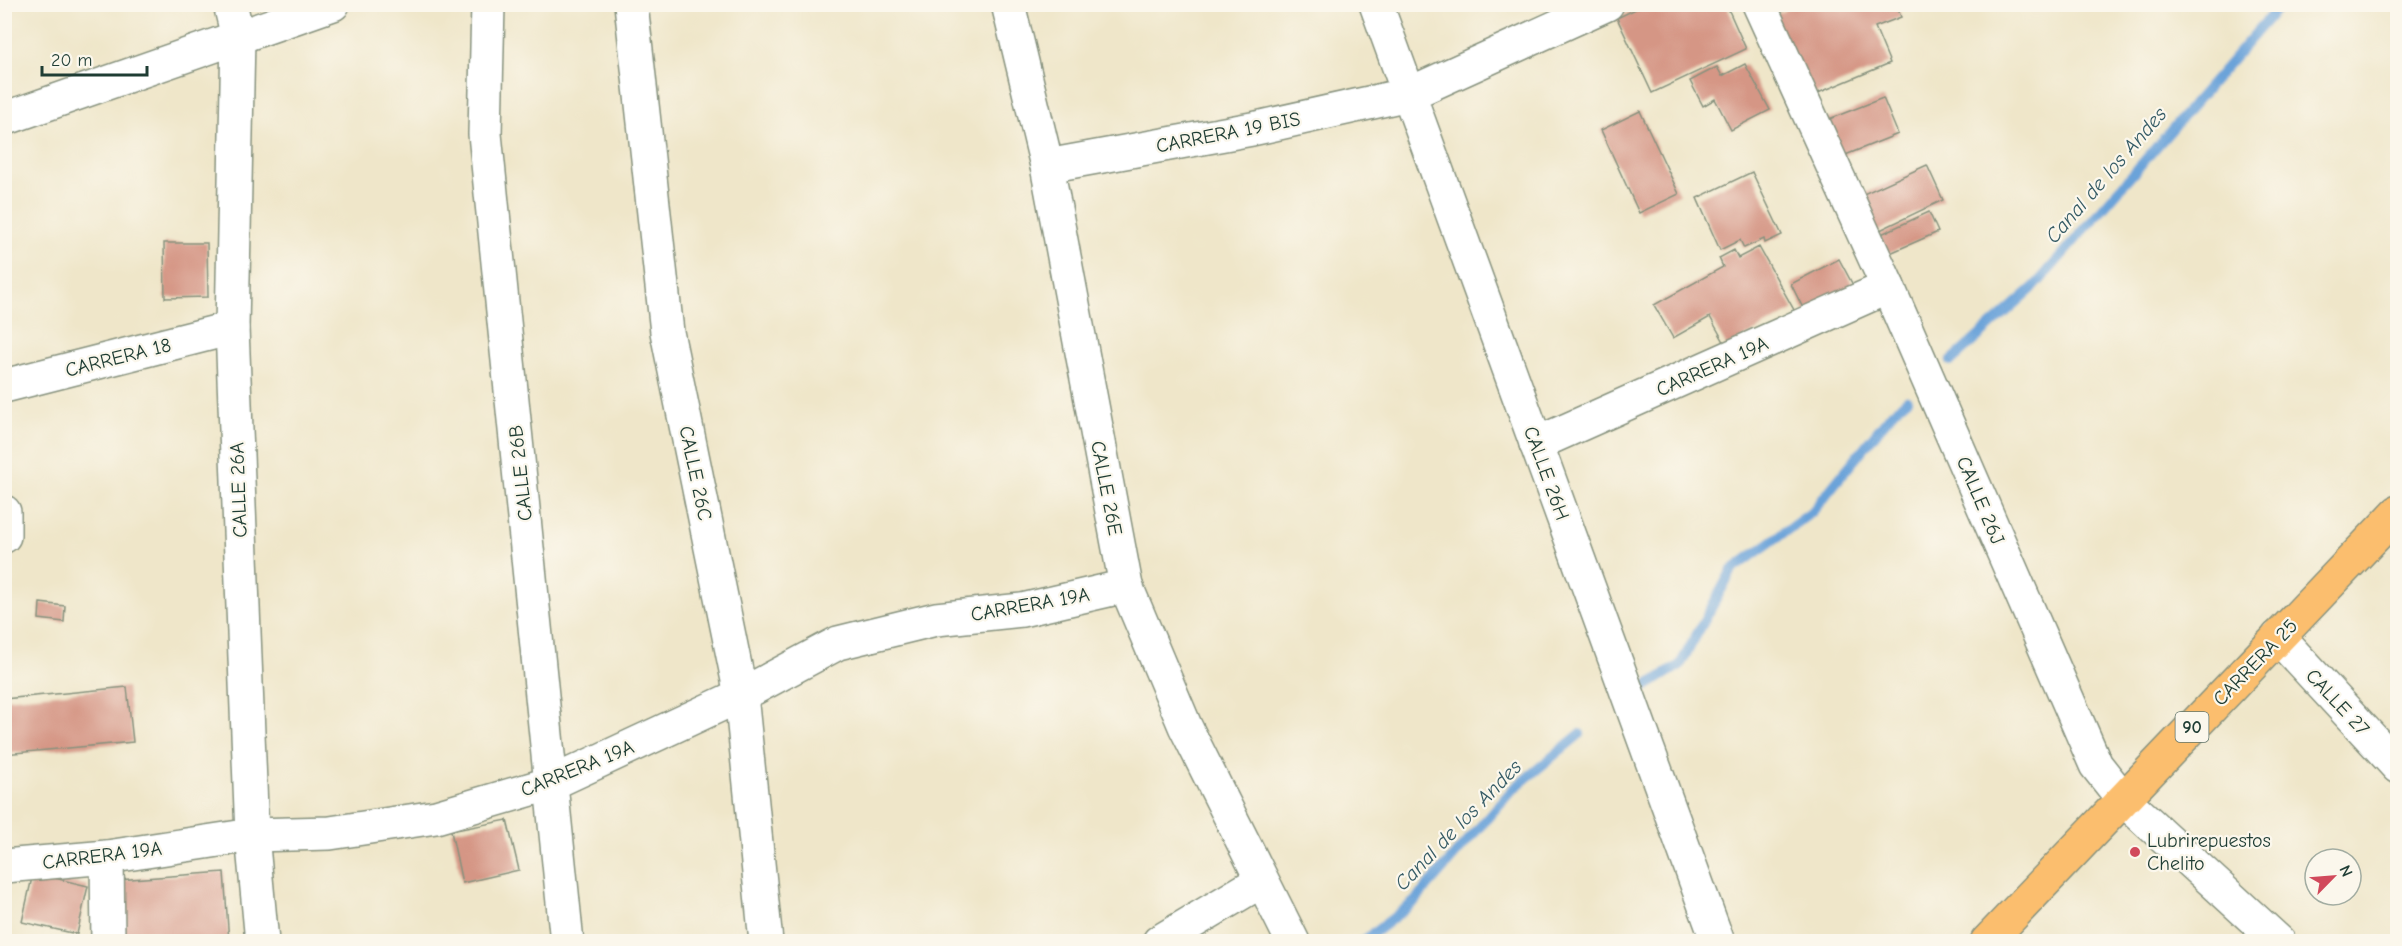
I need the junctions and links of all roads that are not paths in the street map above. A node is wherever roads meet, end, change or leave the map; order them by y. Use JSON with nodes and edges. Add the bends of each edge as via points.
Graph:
{"nodes":[{"id":1,"x":230,"y":4,"type":"edge"},
{"id":2,"x":333,"y":4,"type":"edge"},
{"id":3,"x":488,"y":4,"type":"edge"},
{"id":4,"x":631,"y":4,"type":"edge"},
{"id":5,"x":1008,"y":4,"type":"edge"},
{"id":6,"x":1376,"y":4,"type":"edge"},
{"id":7,"x":1607,"y":4,"type":"edge"},
{"id":8,"x":1759,"y":4,"type":"edge"},
{"id":9,"x":238,"y":37,"type":"junction"},
{"id":10,"x":1409,"y":94,"type":"junction"},
{"id":11,"x":4,"y":119,"type":"edge"},
{"id":12,"x":1047,"y":166,"type":"junction"},
{"id":13,"x":1888,"y":287,"type":"junction"},
{"id":14,"x":232,"y":328,"type":"junction"},
{"id":15,"x":4,"y":386,"type":"edge"},
{"id":16,"x":1536,"y":444,"type":"junction"},
{"id":17,"x":4,"y":512,"type":"edge"},
{"id":18,"x":2397,"y":512,"type":"edge"},
{"id":19,"x":4,"y":536,"type":"edge"},
{"id":20,"x":1126,"y":586,"type":"junction"},
{"id":21,"x":2278,"y":638,"type":"junction"},
{"id":22,"x":741,"y":695,"type":"junction"},
{"id":23,"x":2397,"y":767,"type":"edge"},
{"id":24,"x":552,"y":783,"type":"junction"},
{"id":25,"x":2123,"y":799,"type":"junction"},
{"id":26,"x":252,"y":835,"type":"junction"},
{"id":27,"x":107,"y":857,"type":"junction"},
{"id":28,"x":4,"y":866,"type":"edge"},
{"id":29,"x":1261,"y":881,"type":"junction"},
{"id":30,"x":1990,"y":941,"type":"edge"},
{"id":31,"x":108,"y":942,"type":"edge"},
{"id":32,"x":262,"y":942,"type":"edge"},
{"id":33,"x":567,"y":942,"type":"edge"},
{"id":34,"x":766,"y":942,"type":"edge"},
{"id":35,"x":1159,"y":942,"type":"edge"},
{"id":36,"x":1293,"y":942,"type":"edge"},
{"id":37,"x":1718,"y":942,"type":"edge"},
{"id":38,"x":2279,"y":942,"type":"edge"}],
"edges":[{"from":1,"to":9,"type":"street","name":"CALLE 26A"},
{"from":2,"to":9,"type":"street"},
{"from":3,"to":24,"type":"street","name":"CALLE 26B","via":[[485,134]]},
{"from":4,"to":22,"type":"street","name":"CALLE 26C","via":[[667,332]]},
{"from":5,"to":12,"type":"street","name":"CALLE 26E"},
{"from":6,"to":10,"type":"street","name":"CALLE 26H"},
{"from":7,"to":10,"type":"street","name":"CARRERA 19 BIS"},
{"from":8,"to":13,"type":"street","name":"CALLE 26J"},
{"from":9,"to":11,"type":"street"},
{"from":9,"to":14,"type":"street","name":"CALLE 26A"},
{"from":10,"to":12,"type":"street","name":"CARRERA 19 BIS","via":[[1252,129]]},
{"from":10,"to":16,"type":"street","name":"CALLE 26H"},
{"from":12,"to":20,"type":"street","name":"CALLE 26E"},
{"from":13,"to":16,"type":"street","name":"CARRERA 19A"},
{"from":13,"to":25,"type":"street","name":"CALLE 26J","via":[[2096,765]]},
{"from":14,"to":15,"type":"street","name":"CARRERA 18"},
{"from":14,"to":26,"type":"street","name":"CALLE 26A"},
{"from":16,"to":37,"type":"street","name":"CALLE 26H"},
{"from":17,"to":19,"type":"street"},
{"from":18,"to":21,"type":"main road","name":"CARRERA 25","number":"90"},
{"from":20,"to":22,"type":"street","name":"CARRERA 19A","via":[[1022,610],[936,619],[838,643]]},
{"from":20,"to":29,"type":"street","name":"CALLE 26E","via":[[1185,726]]},
{"from":21,"to":23,"type":"street","name":"CALLE 27"},
{"from":21,"to":25,"type":"main road","name":"CARRERA 25","number":"90"},
{"from":22,"to":24,"type":"street","name":"CARRERA 19A"},
{"from":22,"to":34,"type":"street","name":"CALLE 26C"},
{"from":24,"to":26,"type":"street","name":"CARRERA 19A","via":[[436,817],[330,833]]},
{"from":24,"to":33,"type":"street","name":"CALLE 26B"},
{"from":25,"to":30,"type":"main road","name":"CARRERA 25","number":"90"},
{"from":25,"to":38,"type":"street","name":"CALLE 26J"},
{"from":26,"to":27,"type":"street","name":"CARRERA 19A"},
{"from":26,"to":32,"type":"street","name":"CALLE 26A"},
{"from":27,"to":28,"type":"street","name":"CARRERA 19A"},
{"from":27,"to":31,"type":"street"},
{"from":29,"to":35,"type":"street"},
{"from":29,"to":36,"type":"street","name":"CALLE 26E"}]}
